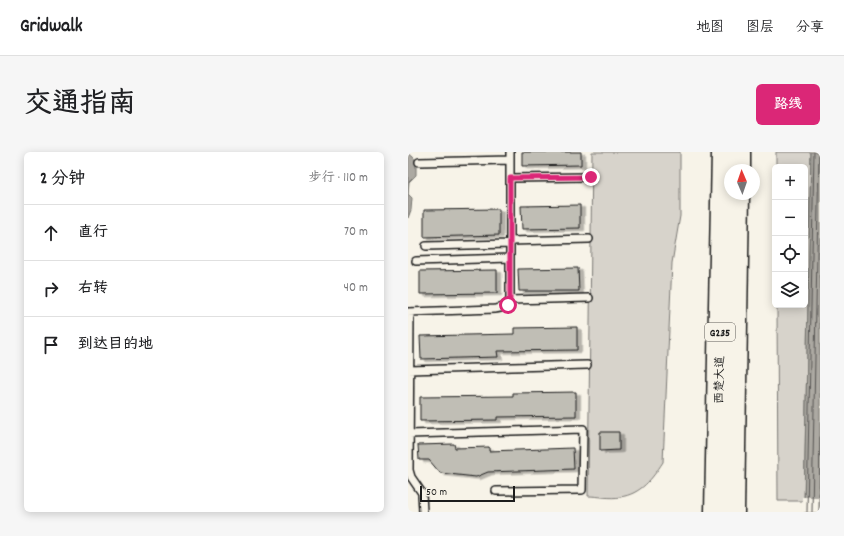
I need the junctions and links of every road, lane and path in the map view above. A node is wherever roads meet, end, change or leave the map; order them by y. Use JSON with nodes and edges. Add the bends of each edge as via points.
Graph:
{"nodes":[{"id":1,"x":510,"y":152,"type":"edge"},
{"id":2,"x":722,"y":152,"type":"edge"},
{"id":3,"x":739,"y":152,"type":"edge"},
{"id":4,"x":510,"y":160,"type":"junction"},
{"id":5,"x":419,"y":162,"type":"dead end"},
{"id":6,"x":739,"y":164,"type":"edge"},
{"id":7,"x":591,"y":177,"type":"dead end"},
{"id":8,"x":510,"y":178,"type":"junction"},
{"id":9,"x":738,"y":200,"type":"edge"},
{"id":10,"x":589,"y":239,"type":"dead end"},
{"id":11,"x":510,"y":242,"type":"junction"},
{"id":12,"x":426,"y":246,"type":"dead end"},
{"id":13,"x":510,"y":258,"type":"junction"},
{"id":14,"x":416,"y":261,"type":"dead end"},
{"id":15,"x":589,"y":298,"type":"dead end"},
{"id":16,"x":510,"y":300,"type":"junction"},
{"id":17,"x":409,"y":312,"type":"edge"},
{"id":18,"x":587,"y":366,"type":"dead end"},
{"id":19,"x":409,"y":370,"type":"junction"},
{"id":20,"x":408,"y":434,"type":"edge"},
{"id":21,"x":496,"y":491,"type":"dead end"},
{"id":22,"x":423,"y":512,"type":"edge"},
{"id":23,"x":716,"y":512,"type":"edge"},
{"id":24,"x":734,"y":512,"type":"edge"}],
"edges":[{"from":1,"to":4,"type":"lane"},
{"from":2,"to":23,"type":"highway","name":"西楚大道","number":"G235"},
{"from":3,"to":6,"type":"highway"},
{"from":4,"to":5,"type":"lane"},
{"from":4,"to":8,"type":"lane"},
{"from":7,"to":8,"type":"lane"},
{"from":8,"to":11,"type":"lane"},
{"from":9,"to":24,"type":"highway","name":"西楚大道","number":"G235"},
{"from":10,"to":11,"type":"lane"},
{"from":11,"to":12,"type":"lane"},
{"from":11,"to":13,"type":"lane"},
{"from":13,"to":14,"type":"lane"},
{"from":13,"to":16,"type":"lane"},
{"from":15,"to":16,"type":"lane"},
{"from":16,"to":17,"type":"lane","via":[[508,305],[495,309]]},
{"from":17,"to":19,"type":"lane"},
{"from":18,"to":19,"type":"lane"},
{"from":19,"to":20,"type":"lane"},
{"from":20,"to":21,"type":"lane","via":[[583,429],[582,490]]},
{"from":20,"to":22,"type":"lane","via":[[409,470],[422,493]]}]}
